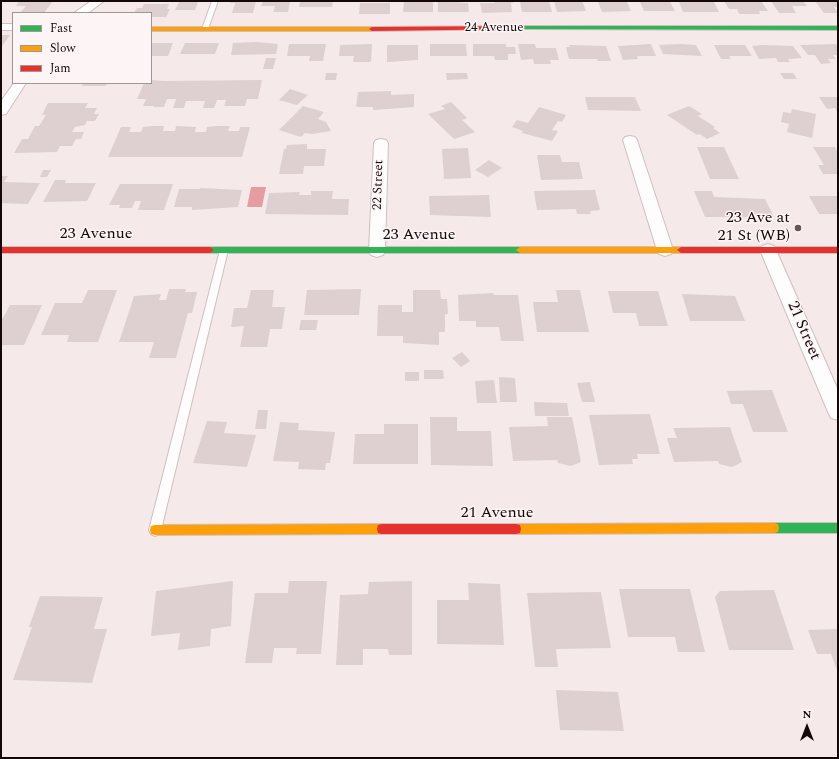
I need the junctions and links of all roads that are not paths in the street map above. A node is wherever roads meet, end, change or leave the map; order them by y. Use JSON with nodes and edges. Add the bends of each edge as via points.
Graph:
{"nodes":[{"id":1,"x":98,"y":1,"type":"edge"},
{"id":2,"x":215,"y":1,"type":"edge"},
{"id":3,"x":82,"y":12,"type":"edge"},
{"id":4,"x":1,"y":27,"type":"edge"},
{"id":5,"x":12,"y":27,"type":"edge"},
{"id":6,"x":838,"y":28,"type":"edge"},
{"id":7,"x":152,"y":29,"type":"edge"},
{"id":8,"x":205,"y":29,"type":"junction"},
{"id":9,"x":19,"y":84,"type":"edge"},
{"id":10,"x":1,"y":112,"type":"edge"},
{"id":11,"x":630,"y":140,"type":"dead end"},
{"id":12,"x":381,"y":143,"type":"dead end"},
{"id":13,"x":1,"y":250,"type":"edge"},
{"id":14,"x":224,"y":250,"type":"junction"},
{"id":15,"x":665,"y":250,"type":"junction"},
{"id":16,"x":768,"y":250,"type":"junction"},
{"id":17,"x":838,"y":250,"type":"edge"},
{"id":18,"x":377,"y":251,"type":"junction"},
{"id":19,"x":838,"y":412,"type":"edge"},
{"id":20,"x":838,"y":528,"type":"edge"},
{"id":21,"x":155,"y":530,"type":"joint"}],
"edges":[{"from":1,"to":3,"type":"street"},
{"from":2,"to":8,"type":"lane"},
{"from":4,"to":5,"type":"street"},
{"from":6,"to":8,"type":"street","name":"24 Avenue"},
{"from":7,"to":8,"type":"street","name":"24 Avenue"},
{"from":9,"to":10,"type":"street"},
{"from":11,"to":15,"type":"street"},
{"from":12,"to":18,"type":"street","name":"22 Street"},
{"from":13,"to":14,"type":"street","name":"23 Avenue"},
{"from":14,"to":18,"type":"street","name":"23 Avenue"},
{"from":14,"to":21,"type":"lane"},
{"from":15,"to":16,"type":"street","name":"23 Avenue"},
{"from":15,"to":18,"type":"street","name":"23 Avenue"},
{"from":16,"to":17,"type":"street","name":"23 Avenue"},
{"from":16,"to":19,"type":"street","name":"21 Street"},
{"from":20,"to":21,"type":"street","name":"21 Avenue"}]}
